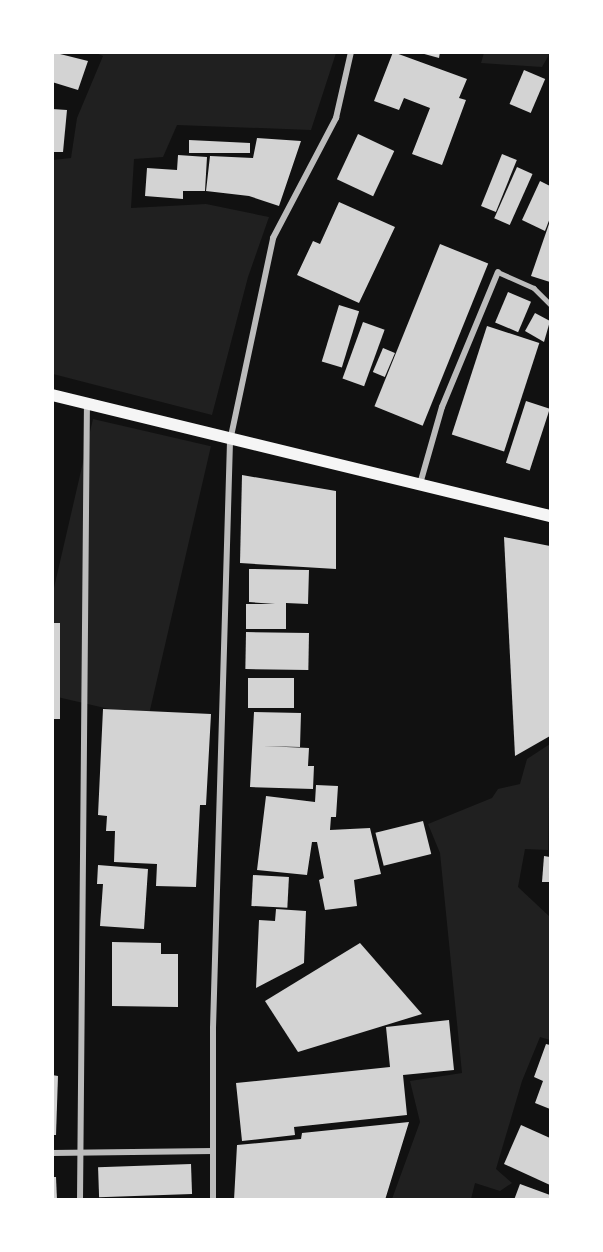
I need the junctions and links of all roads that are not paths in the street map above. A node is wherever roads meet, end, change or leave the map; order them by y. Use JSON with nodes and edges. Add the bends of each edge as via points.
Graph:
{"nodes":[{"id":1,"x":351,"y":52,"type":"edge"},
{"id":2,"x":498,"y":272,"type":"joint"},
{"id":3,"x":550,"y":304,"type":"edge"},
{"id":4,"x":52,"y":395,"type":"edge"},
{"id":5,"x":87,"y":404,"type":"junction"},
{"id":6,"x":230,"y":441,"type":"junction"},
{"id":7,"x":420,"y":485,"type":"junction"},
{"id":8,"x":550,"y":516,"type":"edge"},
{"id":9,"x":213,"y":1151,"type":"junction"},
{"id":10,"x":52,"y":1153,"type":"edge"},
{"id":11,"x":78,"y":1154,"type":"junction"},
{"id":12,"x":80,"y":1200,"type":"edge"},
{"id":13,"x":213,"y":1200,"type":"edge"}],
"edges":[{"from":1,"to":6,"type":"street","via":[[336,118],[273,238]]},
{"from":2,"to":3,"type":"lane","via":[[534,288]]},
{"from":2,"to":7,"type":"street","via":[[442,407]]},
{"from":4,"to":5,"type":"main road"},
{"from":5,"to":6,"type":"main road"},
{"from":5,"to":11,"type":"street"},
{"from":6,"to":7,"type":"main road"},
{"from":6,"to":9,"type":"street"},
{"from":7,"to":8,"type":"main road"},
{"from":9,"to":11,"type":"street"},
{"from":9,"to":13,"type":"street"},
{"from":10,"to":11,"type":"street"},
{"from":11,"to":12,"type":"street"}]}
